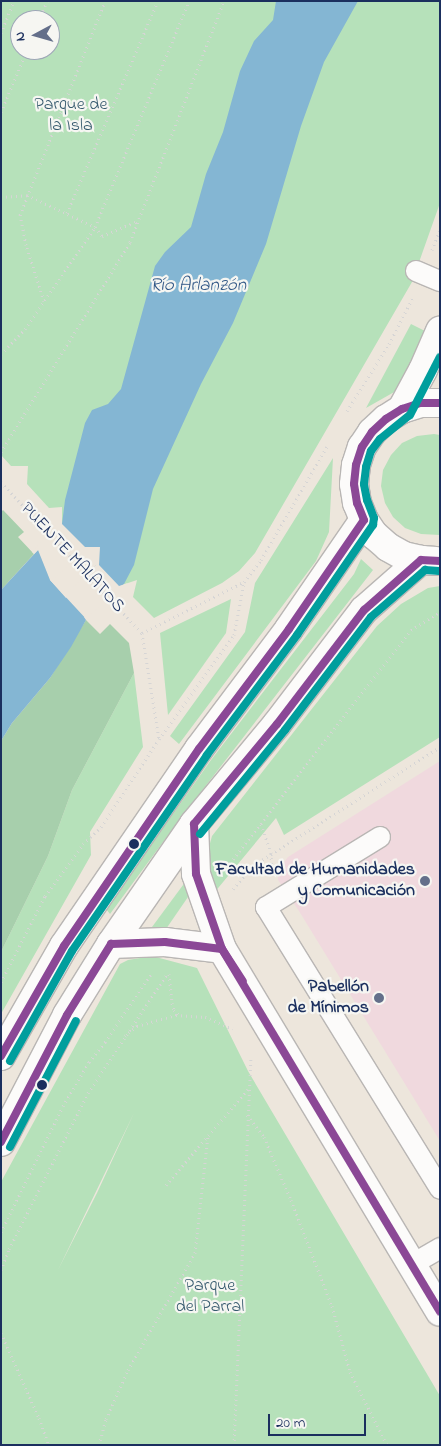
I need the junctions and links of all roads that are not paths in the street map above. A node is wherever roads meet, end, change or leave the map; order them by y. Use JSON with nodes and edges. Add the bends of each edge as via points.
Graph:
{"nodes":[{"id":1,"x":416,"y":271,"type":"dead end"},
{"id":2,"x":440,"y":281,"type":"edge"},
{"id":3,"x":440,"y":332,"type":"edge"},
{"id":4,"x":440,"y":403,"type":"edge"},
{"id":5,"x":402,"y":409,"type":"junction"},
{"id":6,"x":364,"y":520,"type":"junction"},
{"id":7,"x":430,"y":561,"type":"edge"},
{"id":8,"x":194,"y":824,"type":"junction"},
{"id":9,"x":380,"y":837,"type":"dead end"},
{"id":10,"x":111,"y":944,"type":"junction"},
{"id":11,"x":222,"y":949,"type":"junction"},
{"id":12,"x":1,"y":1056,"type":"edge"},
{"id":13,"x":1,"y":1142,"type":"edge"},
{"id":14,"x":440,"y":1189,"type":"edge"},
{"id":15,"x":440,"y":1248,"type":"edge"},
{"id":16,"x":411,"y":1265,"type":"junction"},
{"id":17,"x":440,"y":1312,"type":"edge"}],
"edges":[{"from":1,"to":2,"type":"lane"},
{"from":3,"to":5,"type":"main road"},
{"from":4,"to":5,"type":"main road"},
{"from":5,"to":6,"type":"main road","via":[[372,432],[362,447],[354,484]]},
{"from":6,"to":7,"type":"main road","via":[[388,547],[404,556]]},
{"from":6,"to":12,"type":"main road","via":[[289,629],[199,749],[64,946]]},
{"from":7,"to":8,"type":"main road","via":[[364,610],[277,724]]},
{"from":8,"to":10,"type":"main road"},
{"from":8,"to":11,"type":"main road","via":[[196,874]]},
{"from":9,"to":14,"type":"lane","via":[[266,908]]},
{"from":10,"to":11,"type":"main road","via":[[140,941]]},
{"from":10,"to":13,"type":"main road","via":[[68,1015]]},
{"from":11,"to":16,"type":"main road"},
{"from":15,"to":16,"type":"lane"},
{"from":16,"to":17,"type":"main road"}]}
